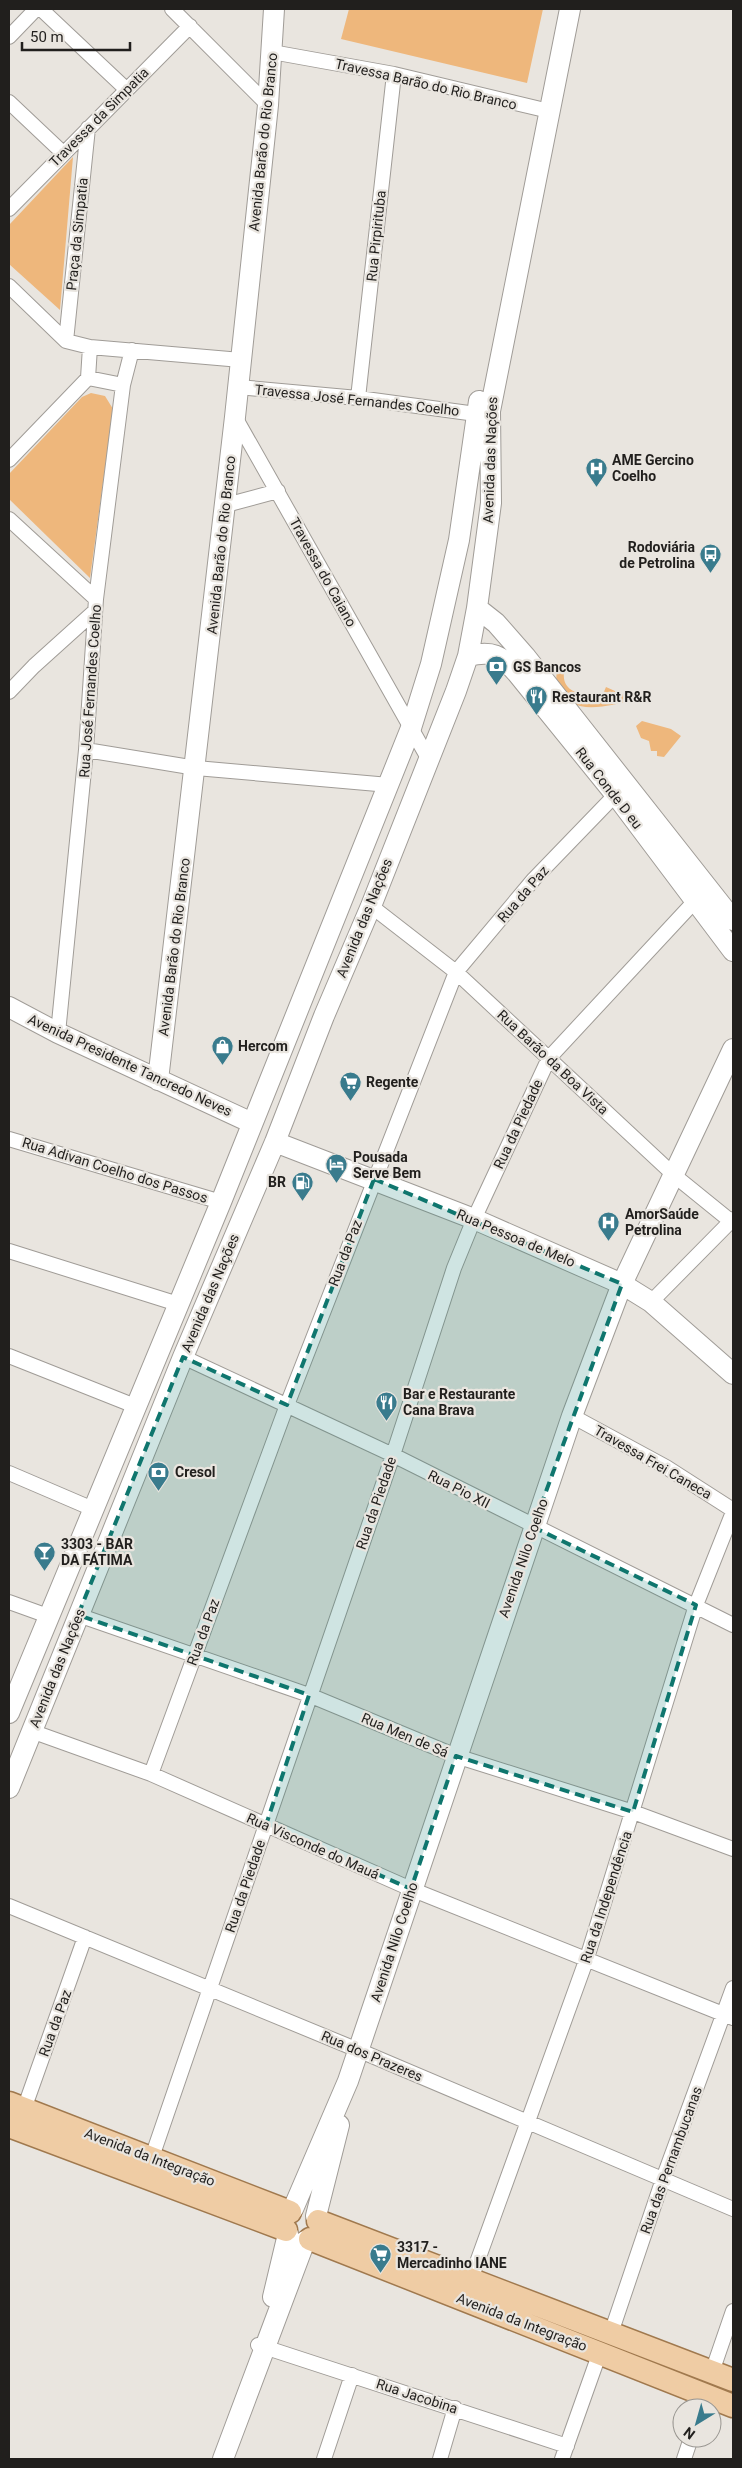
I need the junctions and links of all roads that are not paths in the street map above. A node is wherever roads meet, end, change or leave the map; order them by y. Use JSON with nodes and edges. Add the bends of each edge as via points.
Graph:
{"nodes":[{"id":1,"x":36,"y":9,"type":"edge"},
{"id":2,"x":41,"y":9,"type":"edge"},
{"id":3,"x":172,"y":9,"type":"edge"},
{"id":4,"x":274,"y":9,"type":"edge"},
{"id":5,"x":558,"y":9,"type":"edge"},
{"id":6,"x":570,"y":9,"type":"edge"},
{"id":7,"x":190,"y":26,"type":"junction"},
{"id":8,"x":9,"y":37,"type":"edge"},
{"id":9,"x":272,"y":52,"type":"junction"},
{"id":10,"x":394,"y":74,"type":"junction"},
{"id":11,"x":127,"y":90,"type":"junction"},
{"id":12,"x":9,"y":102,"type":"edge"},
{"id":13,"x":268,"y":105,"type":"junction"},
{"id":14,"x":543,"y":110,"type":"junction"},
{"id":15,"x":88,"y":128,"type":"junction"},
{"id":16,"x":63,"y":153,"type":"junction"},
{"id":17,"x":9,"y":209,"type":"edge"},
{"id":18,"x":9,"y":286,"type":"edge"},
{"id":19,"x":66,"y":340,"type":"junction"},
{"id":20,"x":90,"y":347,"type":"junction"},
{"id":21,"x":132,"y":350,"type":"junction"},
{"id":22,"x":241,"y":360,"type":"junction"},
{"id":23,"x":88,"y":378,"type":"junction"},
{"id":24,"x":123,"y":385,"type":"junction"},
{"id":25,"x":238,"y":387,"type":"junction"},
{"id":26,"x":358,"y":398,"type":"junction"},
{"id":27,"x":476,"y":414,"type":"junction"},
{"id":28,"x":235,"y":417,"type":"junction"},
{"id":29,"x":9,"y":460,"type":"edge"},
{"id":30,"x":278,"y":491,"type":"junction"},
{"id":31,"x":226,"y":505,"type":"junction"},
{"id":32,"x":9,"y":518,"type":"edge"},
{"id":33,"x":96,"y":605,"type":"junction"},
{"id":34,"x":477,"y":608,"type":"junction"},
{"id":35,"x":468,"y":656,"type":"junction"},
{"id":36,"x":9,"y":692,"type":"edge"},
{"id":37,"x":410,"y":728,"type":"junction"},
{"id":38,"x":86,"y":750,"type":"junction"},
{"id":39,"x":428,"y":758,"type":"junction"},
{"id":40,"x":196,"y":768,"type":"junction"},
{"id":41,"x":389,"y":785,"type":"junction"},
{"id":42,"x":620,"y":789,"type":"junction"},
{"id":43,"x":694,"y":902,"type":"junction"},
{"id":44,"x":371,"y":906,"type":"junction"},
{"id":45,"x":733,"y":920,"type":"edge"},
{"id":46,"x":733,"y":951,"type":"edge"},
{"id":47,"x":456,"y":972,"type":"junction"},
{"id":48,"x":9,"y":1007,"type":"edge"},
{"id":49,"x":298,"y":1009,"type":"junction"},
{"id":50,"x":324,"y":1016,"type":"junction"},
{"id":51,"x":58,"y":1032,"type":"junction"},
{"id":52,"x":733,"y":1049,"type":"edge"},
{"id":53,"x":549,"y":1058,"type":"junction"},
{"id":54,"x":158,"y":1080,"type":"junction"},
{"id":55,"x":252,"y":1123,"type":"junction"},
{"id":56,"x":9,"y":1139,"type":"edge"},
{"id":57,"x":275,"y":1142,"type":"junction"},
{"id":58,"x":675,"y":1176,"type":"junction"},
{"id":59,"x":374,"y":1179,"type":"junction"},
{"id":60,"x":221,"y":1202,"type":"junction"},
{"id":61,"x":474,"y":1220,"type":"junction"},
{"id":62,"x":733,"y":1221,"type":"edge"},
{"id":63,"x":9,"y":1251,"type":"edge"},
{"id":64,"x":197,"y":1257,"type":"junction"},
{"id":65,"x":221,"y":1267,"type":"junction"},
{"id":66,"x":622,"y":1284,"type":"junction"},
{"id":67,"x":651,"y":1302,"type":"junction"},
{"id":68,"x":178,"y":1304,"type":"junction"},
{"id":69,"x":9,"y":1356,"type":"edge"},
{"id":70,"x":183,"y":1357,"type":"junction"},
{"id":71,"x":733,"y":1374,"type":"edge"},
{"id":72,"x":287,"y":1405,"type":"junction"},
{"id":73,"x":136,"y":1406,"type":"junction"},
{"id":74,"x":572,"y":1416,"type":"junction"},
{"id":75,"x":393,"y":1455,"type":"junction"},
{"id":76,"x":9,"y":1473,"type":"edge"},
{"id":77,"x":93,"y":1509,"type":"junction"},
{"id":78,"x":733,"y":1511,"type":"edge"},
{"id":79,"x":533,"y":1527,"type":"junction"},
{"id":80,"x":9,"y":1602,"type":"edge"},
{"id":81,"x":696,"y":1605,"type":"junction"},
{"id":82,"x":78,"y":1615,"type":"junction"},
{"id":83,"x":48,"y":1616,"type":"junction"},
{"id":84,"x":733,"y":1625,"type":"edge"},
{"id":85,"x":195,"y":1655,"type":"junction"},
{"id":86,"x":309,"y":1694,"type":"junction"},
{"id":87,"x":9,"y":1713,"type":"edge"},
{"id":88,"x":31,"y":1731,"type":"junction"},
{"id":89,"x":456,"y":1756,"type":"junction"},
{"id":90,"x":151,"y":1774,"type":"junction"},
{"id":91,"x":9,"y":1788,"type":"edge"},
{"id":92,"x":634,"y":1812,"type":"junction"},
{"id":93,"x":266,"y":1825,"type":"junction"},
{"id":94,"x":733,"y":1849,"type":"edge"},
{"id":95,"x":411,"y":1889,"type":"junction"},
{"id":96,"x":9,"y":1906,"type":"edge"},
{"id":97,"x":85,"y":1937,"type":"junction"},
{"id":98,"x":587,"y":1958,"type":"junction"},
{"id":99,"x":210,"y":1988,"type":"junction"},
{"id":100,"x":733,"y":1988,"type":"edge"},
{"id":101,"x":729,"y":2016,"type":"edge"},
{"id":102,"x":358,"y":2050,"type":"junction"},
{"id":103,"x":16,"y":2106,"type":"edge"},
{"id":104,"x":527,"y":2122,"type":"junction"},
{"id":105,"x":9,"y":2126,"type":"edge"},
{"id":106,"x":152,"y":2157,"type":"junction"},
{"id":107,"x":663,"y":2179,"type":"junction"},
{"id":108,"x":733,"y":2209,"type":"edge"},
{"id":109,"x":301,"y":2225,"type":"junction"},
{"id":110,"x":471,"y":2279,"type":"junction"},
{"id":111,"x":733,"y":2311,"type":"edge"},
{"id":112,"x":612,"y":2333,"type":"junction"},
{"id":113,"x":263,"y":2346,"type":"junction"},
{"id":114,"x":600,"y":2352,"type":"junction"},
{"id":115,"x":712,"y":2372,"type":"junction"},
{"id":116,"x":352,"y":2375,"type":"junction"},
{"id":117,"x":733,"y":2380,"type":"edge"},
{"id":118,"x":696,"y":2398,"type":"edge"},
{"id":119,"x":456,"y":2408,"type":"junction"},
{"id":120,"x":567,"y":2446,"type":"junction"},
{"id":121,"x":223,"y":2459,"type":"edge"},
{"id":122,"x":324,"y":2459,"type":"edge"},
{"id":123,"x":440,"y":2459,"type":"edge"},
{"id":124,"x":562,"y":2459,"type":"edge"}],
"edges":[{"from":1,"to":8,"type":"street"},
{"from":2,"to":11,"type":"street"},
{"from":3,"to":7,"type":"street"},
{"from":4,"to":9,"type":"main road","name":"Avenida Barão do Rio Branco"},
{"from":5,"to":14,"type":"main road","name":"Avenida das Nações"},
{"from":6,"to":14,"type":"main road","name":"Avenida das Nações"},
{"from":7,"to":11,"type":"street","name":"Travessa da Simpatia"},
{"from":7,"to":13,"type":"street"},
{"from":9,"to":10,"type":"street","name":"Travessa Barão do Rio Branco"},
{"from":9,"to":13,"type":"main road","name":"Avenida Barão do Rio Branco"},
{"from":10,"to":14,"type":"street","name":"Travessa Barão do Rio Branco"},
{"from":10,"to":26,"type":"street","name":"Rua Pirpirituba"},
{"from":11,"to":15,"type":"street","name":"Travessa da Simpatia"},
{"from":12,"to":16,"type":"street"},
{"from":13,"to":22,"type":"main road","name":"Avenida Barão do Rio Branco"},
{"from":14,"to":27,"type":"main road","name":"Avenida das Nações"},
{"from":14,"to":34,"type":"main road","name":"Avenida das Nações","via":[[490,410],[491,503]]},
{"from":15,"to":16,"type":"street","name":"Travessa da Simpatia"},
{"from":15,"to":19,"type":"street","name":"Praça da Simpatia"},
{"from":16,"to":17,"type":"street","name":"Travessa da Simpatia"},
{"from":18,"to":19,"type":"street"},
{"from":19,"to":20,"type":"street"},
{"from":20,"to":21,"type":"street"},
{"from":20,"to":23,"type":"street"},
{"from":21,"to":22,"type":"street"},
{"from":21,"to":24,"type":"street","name":"Rua José Fernandes Coelho"},
{"from":22,"to":25,"type":"main road","name":"Avenida Barão do Rio Branco"},
{"from":23,"to":24,"type":"street"},
{"from":23,"to":29,"type":"street"},
{"from":24,"to":33,"type":"street","name":"Rua José Fernandes Coelho"},
{"from":25,"to":26,"type":"street","name":"Travessa José Fernandes Coelho"},
{"from":25,"to":28,"type":"main road","name":"Avenida Barão do Rio Branco"},
{"from":26,"to":27,"type":"street","name":"Travessa José Fernandes Coelho"},
{"from":27,"to":37,"type":"main road","name":"Avenida das Nações","via":[[459,540],[431,664]]},
{"from":28,"to":30,"type":"street","name":"Travessa do Caiano"},
{"from":28,"to":31,"type":"main road","name":"Avenida Barão do Rio Branco"},
{"from":30,"to":31,"type":"street"},
{"from":30,"to":37,"type":"street","name":"Travessa do Caiano"},
{"from":31,"to":40,"type":"main road","name":"Avenida Barão do Rio Branco"},
{"from":32,"to":33,"type":"street"},
{"from":33,"to":36,"type":"street"},
{"from":33,"to":38,"type":"street","name":"Rua José Fernandes Coelho"},
{"from":34,"to":35,"type":"main road","name":"Avenida das Nações"},
{"from":34,"to":42,"type":"main road","name":"Rua Conde D eu","via":[[509,637]]},
{"from":35,"to":39,"type":"main road","name":"Avenida das Nações"},
{"from":35,"to":42,"type":"main road","name":"Rua Conde D eu","via":[[483,652],[507,662]]},
{"from":37,"to":39,"type":"street","name":"Travessa do Caiano"},
{"from":37,"to":41,"type":"main road","name":"Avenida das Nações"},
{"from":38,"to":40,"type":"street"},
{"from":38,"to":51,"type":"street","name":"Rua José Fernandes Coelho"},
{"from":39,"to":44,"type":"main road","name":"Avenida das Nações"},
{"from":40,"to":41,"type":"street"},
{"from":40,"to":54,"type":"main road","name":"Avenida Barão do Rio Branco"},
{"from":41,"to":49,"type":"main road","name":"Avenida das Nações"},
{"from":42,"to":43,"type":"main road","name":"Rua Conde D eu"},
{"from":42,"to":45,"type":"main road","name":"Rua Conde D eu"},
{"from":42,"to":47,"type":"street","name":"Rua da Paz","via":[[534,879]]},
{"from":43,"to":46,"type":"main road","name":"Rua Conde D eu"},
{"from":43,"to":53,"type":"street","name":"Rua da Piedade"},
{"from":44,"to":47,"type":"street","name":"Rua Barão da Boa Vista"},
{"from":44,"to":50,"type":"main road","name":"Avenida das Nações"},
{"from":47,"to":53,"type":"street","name":"Rua Barão da Boa Vista"},
{"from":47,"to":59,"type":"street","name":"Rua da Paz"},
{"from":48,"to":51,"type":"main road","name":"Avenida Presidente Tancredo Neves"},
{"from":49,"to":50,"type":"main road","via":[[311,1003],[322,1009]]},
{"from":49,"to":55,"type":"main road","name":"Avenida das Nações"},
{"from":50,"to":57,"type":"main road","name":"Avenida das Nações"},
{"from":51,"to":54,"type":"main road","name":"Avenida Presidente Tancredo Neves"},
{"from":52,"to":58,"type":"main road","name":"Avenida Nilo Coelho"},
{"from":53,"to":58,"type":"street","name":"Rua Barão da Boa Vista"},
{"from":53,"to":61,"type":"street","name":"Rua da Piedade"},
{"from":54,"to":55,"type":"main road","name":"Avenida Presidente Tancredo Neves"},
{"from":55,"to":60,"type":"main road","name":"Avenida das Nações"},
{"from":56,"to":60,"type":"street","name":"Rua Adivan Coelho dos Passos"},
{"from":57,"to":59,"type":"main road","name":"Rua Pessoa de Melo"},
{"from":57,"to":65,"type":"main road","name":"Avenida das Nações"},
{"from":58,"to":62,"type":"street","name":"Rua Barão da Boa Vista"},
{"from":58,"to":66,"type":"main road","name":"Avenida Nilo Coelho"},
{"from":59,"to":61,"type":"main road","name":"Rua Pessoa de Melo"},
{"from":59,"to":72,"type":"street","name":"Rua da Paz"},
{"from":60,"to":64,"type":"main road","name":"Avenida das Nações"},
{"from":61,"to":66,"type":"main road","name":"Rua Pessoa de Melo"},
{"from":61,"to":75,"type":"street","name":"Rua da Piedade","via":[[454,1268]]},
{"from":62,"to":67,"type":"street"},
{"from":63,"to":68,"type":"street"},
{"from":64,"to":65,"type":"main road"},
{"from":64,"to":68,"type":"main road","name":"Avenida das Nações"},
{"from":65,"to":70,"type":"main road","name":"Avenida das Nações"},
{"from":66,"to":67,"type":"main road","name":"Rua Pessoa de Melo"},
{"from":66,"to":74,"type":"main road","name":"Avenida Nilo Coelho"},
{"from":67,"to":71,"type":"main road","name":"Rua Pessoa de Melo"},
{"from":68,"to":73,"type":"main road","name":"Avenida das Nações"},
{"from":69,"to":73,"type":"street"},
{"from":70,"to":72,"type":"street","name":"Rua Pio XII"},
{"from":70,"to":82,"type":"main road","name":"Avenida das Nações"},
{"from":72,"to":75,"type":"street","name":"Rua Pio XII"},
{"from":72,"to":85,"type":"street","name":"Rua da Paz"},
{"from":73,"to":77,"type":"main road","name":"Avenida das Nações"},
{"from":74,"to":78,"type":"street","name":"Travessa Frei Caneca","via":[[666,1467]]},
{"from":74,"to":79,"type":"main road","name":"Avenida Nilo Coelho"},
{"from":75,"to":79,"type":"street","name":"Rua Pio XII"},
{"from":75,"to":86,"type":"street","name":"Rua da Piedade"},
{"from":76,"to":77,"type":"street"},
{"from":77,"to":83,"type":"main road","name":"Avenida das Nações"},
{"from":78,"to":81,"type":"street","name":"Rua da Independência"},
{"from":79,"to":81,"type":"street","name":"Rua Pio XII"},
{"from":79,"to":89,"type":"main road","name":"Avenida Nilo Coelho"},
{"from":80,"to":83,"type":"street"},
{"from":81,"to":84,"type":"street","name":"Rua Pio XII"},
{"from":81,"to":92,"type":"street","name":"Rua da Independência"},
{"from":82,"to":85,"type":"street","name":"Rua Men de Sá"},
{"from":82,"to":88,"type":"main road","name":"Avenida das Nações"},
{"from":83,"to":87,"type":"main road","name":"Avenida das Nações"},
{"from":85,"to":86,"type":"street","name":"Rua Men de Sá"},
{"from":85,"to":90,"type":"street","name":"Rua da Paz"},
{"from":86,"to":89,"type":"street","name":"Rua Men de Sá"},
{"from":86,"to":93,"type":"street","name":"Rua da Piedade"},
{"from":88,"to":90,"type":"street","name":"Rua Visconde do Mauá"},
{"from":88,"to":91,"type":"main road","name":"Avenida das Nações"},
{"from":89,"to":92,"type":"street","name":"Rua Men de Sá"},
{"from":89,"to":95,"type":"main road","name":"Avenida Nilo Coelho"},
{"from":90,"to":93,"type":"street","name":"Rua Visconde do Mauá"},
{"from":92,"to":94,"type":"street","name":"Rua Men de Sá"},
{"from":92,"to":98,"type":"street","name":"Rua da Independência"},
{"from":93,"to":95,"type":"street","name":"Rua Visconde do Mauá"},
{"from":93,"to":99,"type":"street","name":"Rua da Piedade"},
{"from":95,"to":98,"type":"street","name":"Rua Visconde do Mauá"},
{"from":95,"to":102,"type":"main road","name":"Avenida Nilo Coelho"},
{"from":96,"to":97,"type":"street","name":"Rua dos Prazeres"},
{"from":97,"to":99,"type":"street","name":"Rua dos Prazeres"},
{"from":97,"to":103,"type":"street","name":"Rua da Paz"},
{"from":98,"to":101,"type":"street","name":"Rua Visconde do Mauá"},
{"from":98,"to":104,"type":"street","name":"Rua da Independência"},
{"from":99,"to":102,"type":"street","name":"Rua dos Prazeres"},
{"from":99,"to":106,"type":"street","name":"Rua da Piedade"},
{"from":100,"to":101,"type":"street","name":"Rua das Pernambucanas"},
{"from":101,"to":107,"type":"street","name":"Rua das Pernambucanas"},
{"from":102,"to":104,"type":"street","name":"Rua dos Prazeres"},
{"from":102,"to":109,"type":"main road","name":"Avenida Nilo Coelho"},
{"from":103,"to":106,"type":"main road","name":"Avenida da Integração"},
{"from":104,"to":107,"type":"street","name":"Rua dos Prazeres"},
{"from":104,"to":110,"type":"street","name":"Rua da Independência"},
{"from":105,"to":109,"type":"main road","name":"Avenida da Integração"},
{"from":106,"to":109,"type":"main road","name":"Avenida da Integração"},
{"from":107,"to":108,"type":"street","name":"Rua dos Prazeres"},
{"from":107,"to":112,"type":"street","name":"Rua das Pernambucanas"},
{"from":109,"to":110,"type":"main road","name":"Avenida da Integração"},
{"from":109,"to":113,"type":"main road","name":"Avenida Nilo Coelho","via":[[278,2279]]},
{"from":109,"to":114,"type":"main road","name":"Avenida da Integração"},
{"from":110,"to":112,"type":"main road","name":"Avenida da Integração"},
{"from":111,"to":115,"type":"street"},
{"from":112,"to":115,"type":"main road","name":"Avenida da Integração"},
{"from":113,"to":116,"type":"street","name":"Rua Jacobina"},
{"from":113,"to":121,"type":"main road","name":"Avenida Nilo Coelho"},
{"from":114,"to":118,"type":"main road","name":"Avenida da Integração"},
{"from":114,"to":120,"type":"street"},
{"from":115,"to":117,"type":"main road","name":"Avenida da Integração"},
{"from":116,"to":119,"type":"street","name":"Rua Jacobina"},
{"from":116,"to":122,"type":"street"},
{"from":119,"to":120,"type":"street","name":"Rua Jacobina"},
{"from":119,"to":123,"type":"street"},
{"from":120,"to":124,"type":"street"}]}
